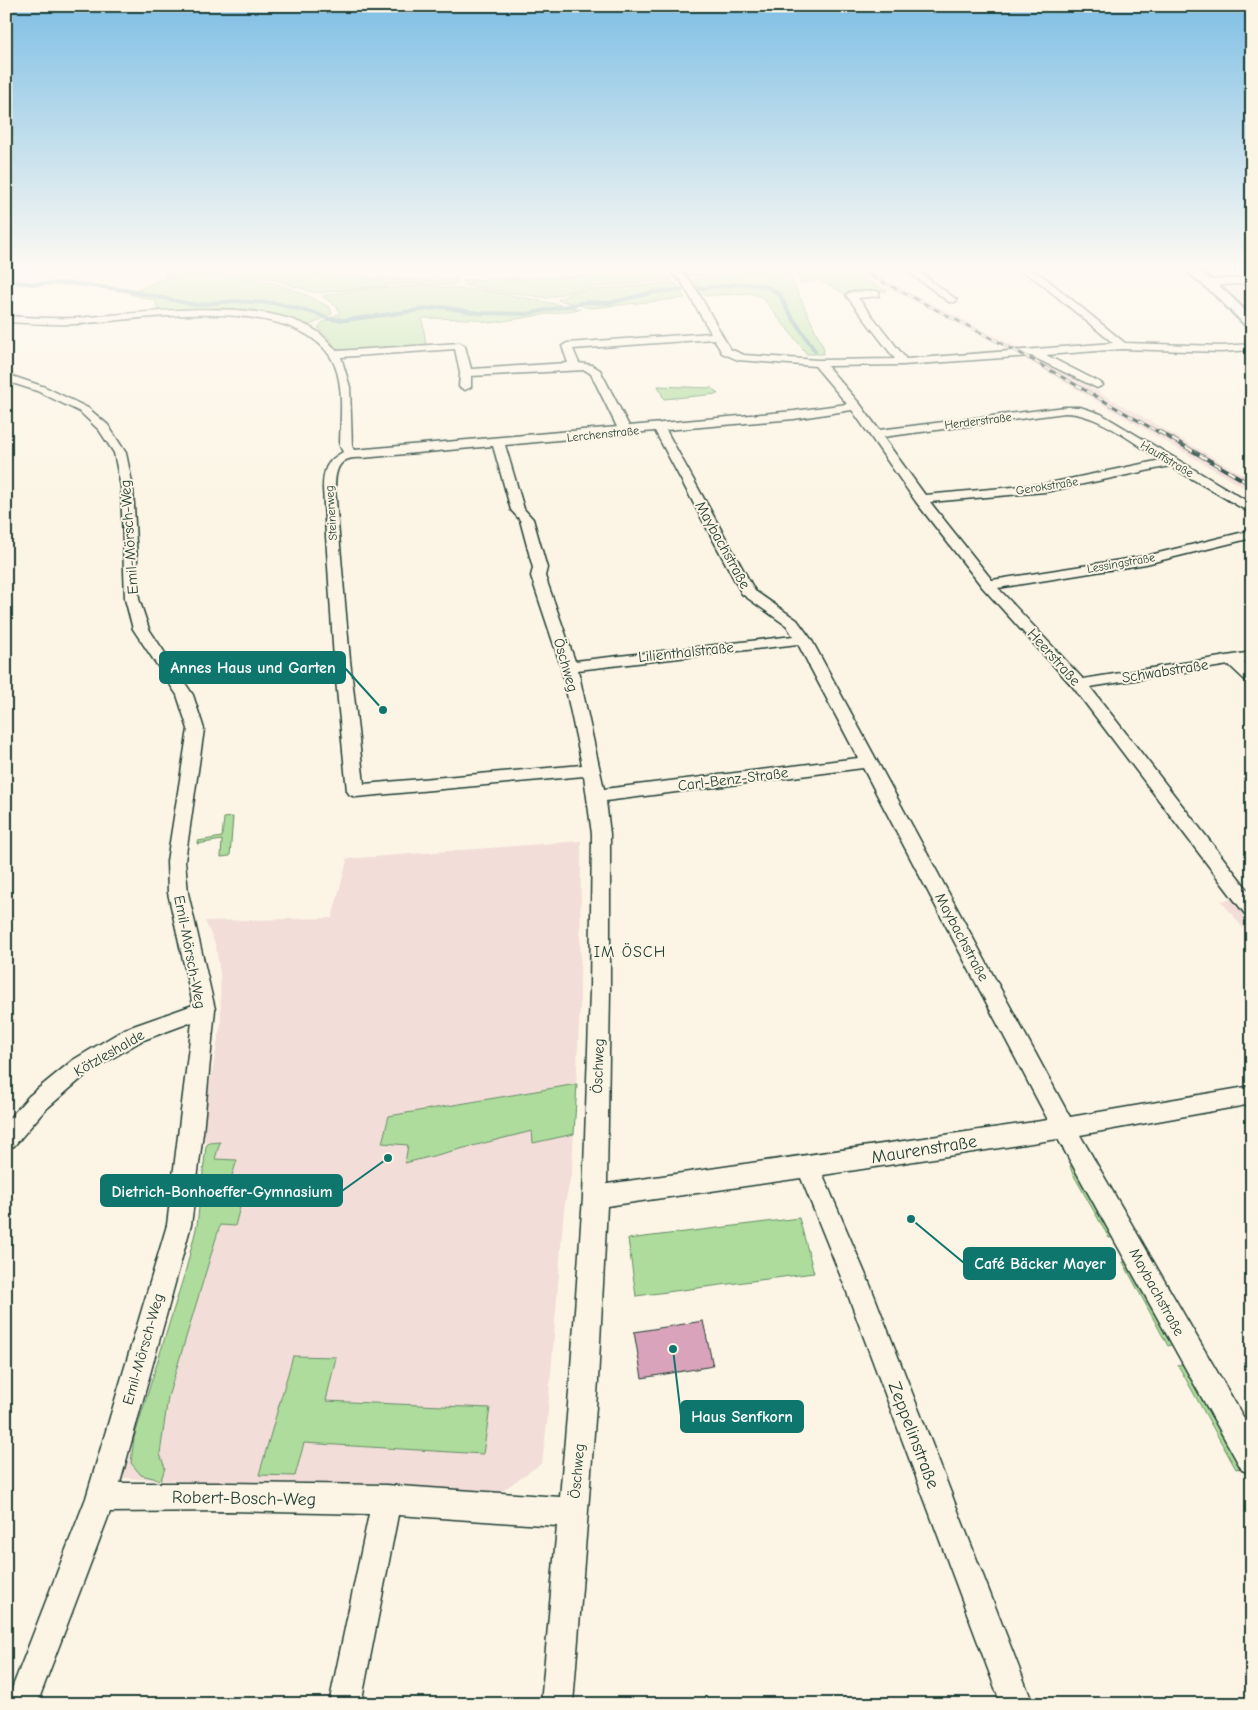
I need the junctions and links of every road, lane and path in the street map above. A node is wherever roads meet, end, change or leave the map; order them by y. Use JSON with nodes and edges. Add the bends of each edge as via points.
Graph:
{"nodes":[{"id":1,"x":328,"y":347,"type":"edge"},
{"id":2,"x":447,"y":347,"type":"edge"},
{"id":3,"x":460,"y":347,"type":"edge"},
{"id":4,"x":567,"y":347,"type":"edge"},
{"id":5,"x":723,"y":347,"type":"edge"},
{"id":6,"x":891,"y":347,"type":"edge"},
{"id":7,"x":1110,"y":347,"type":"edge"},
{"id":8,"x":1148,"y":347,"type":"edge"},
{"id":9,"x":1252,"y":347,"type":"edge"},
{"id":10,"x":1221,"y":349,"type":"junction"},
{"id":11,"x":1032,"y":352,"type":"junction"},
{"id":12,"x":334,"y":354,"type":"junction"},
{"id":13,"x":1252,"y":354,"type":"edge"},
{"id":14,"x":903,"y":362,"type":"junction"},
{"id":15,"x":818,"y":363,"type":"junction"},
{"id":16,"x":575,"y":366,"type":"junction"},
{"id":17,"x":466,"y":373,"type":"junction"},
{"id":18,"x":6,"y":377,"type":"edge"},
{"id":19,"x":1097,"y":385,"type":"dead end"},
{"id":20,"x":466,"y":387,"type":"dead end"},
{"id":21,"x":856,"y":406,"type":"junction"},
{"id":22,"x":1080,"y":410,"type":"joint"},
{"id":23,"x":659,"y":428,"type":"junction"},
{"id":24,"x":625,"y":431,"type":"junction"},
{"id":25,"x":875,"y":434,"type":"junction"},
{"id":26,"x":498,"y":443,"type":"junction"},
{"id":27,"x":350,"y":453,"type":"junction"},
{"id":28,"x":1171,"y":462,"type":"junction"},
{"id":29,"x":921,"y":500,"type":"junction"},
{"id":30,"x":1252,"y":510,"type":"edge"},
{"id":31,"x":1252,"y":534,"type":"edge"},
{"id":32,"x":988,"y":585,"type":"junction"},
{"id":33,"x":803,"y":639,"type":"junction"},
{"id":34,"x":1252,"y":657,"type":"edge"},
{"id":35,"x":1232,"y":660,"type":"junction"},
{"id":36,"x":568,"y":666,"type":"junction"},
{"id":37,"x":1252,"y":678,"type":"edge"},
{"id":38,"x":1078,"y":684,"type":"junction"},
{"id":39,"x":870,"y":762,"type":"junction"},
{"id":40,"x":591,"y":770,"type":"junction"},
{"id":41,"x":597,"y":796,"type":"junction"},
{"id":42,"x":1252,"y":909,"type":"edge"},
{"id":43,"x":204,"y":1009,"type":"junction"},
{"id":44,"x":1252,"y":1095,"type":"edge"},
{"id":45,"x":1064,"y":1128,"type":"junction"},
{"id":46,"x":6,"y":1139,"type":"edge"},
{"id":47,"x":808,"y":1167,"type":"junction"},
{"id":48,"x":595,"y":1197,"type":"junction"},
{"id":49,"x":1252,"y":1460,"type":"edge"},
{"id":50,"x":101,"y":1498,"type":"junction"},
{"id":51,"x":386,"y":1500,"type":"junction"},
{"id":52,"x":573,"y":1512,"type":"junction"},
{"id":53,"x":21,"y":1704,"type":"edge"},
{"id":54,"x":345,"y":1704,"type":"edge"},
{"id":55,"x":557,"y":1704,"type":"edge"},
{"id":56,"x":1017,"y":1704,"type":"edge"}],
"edges":[{"from":1,"to":12,"type":"street"},
{"from":2,"to":12,"type":"street"},
{"from":3,"to":17,"type":"street"},
{"from":4,"to":16,"type":"street"},
{"from":5,"to":15,"type":"street","via":[[742,358]]},
{"from":6,"to":14,"type":"street"},
{"from":7,"to":11,"type":"street"},
{"from":8,"to":10,"type":"street"},
{"from":9,"to":10,"type":"street"},
{"from":10,"to":13,"type":"street"},
{"from":11,"to":14,"type":"street"},
{"from":11,"to":19,"type":"street"},
{"from":12,"to":27,"type":"street","via":[[344,377],[346,446]]},
{"from":14,"to":15,"type":"street"},
{"from":15,"to":21,"type":"street"},
{"from":16,"to":17,"type":"street"},
{"from":16,"to":24,"type":"street","via":[[588,367],[596,372]]},
{"from":17,"to":20,"type":"street"},
{"from":18,"to":43,"type":"street","name":"Emil-Mörsch-Weg","via":[[41,389],[84,410],[104,428],[120,453],[127,487],[132,598],[141,629],[185,694],[196,729],[176,861],[178,893]]},
{"from":21,"to":23,"type":"street","name":"Lerchenstraße"},
{"from":21,"to":25,"type":"street","name":"Heerstraße"},
{"from":22,"to":25,"type":"street","name":"Herderstraße"},
{"from":22,"to":28,"type":"street","name":"Hauffstraße","via":[[1097,416]]},
{"from":23,"to":24,"type":"street","name":"Lerchenstraße"},
{"from":23,"to":33,"type":"street","name":"Maybachstraße","via":[[749,594],[792,623]]},
{"from":24,"to":26,"type":"street","name":"Lerchenstraße"},
{"from":25,"to":29,"type":"street","name":"Heerstraße"},
{"from":26,"to":27,"type":"street","name":"Lerchenstraße"},
{"from":26,"to":36,"type":"street","name":"Öschweg","via":[[518,510],[526,519],[540,568],[538,576]]},
{"from":27,"to":40,"type":"street","name":"Steinerweg","via":[[331,464],[329,489],[356,791]]},
{"from":28,"to":29,"type":"street","name":"Gerokstraße","via":[[1044,488]]},
{"from":28,"to":30,"type":"street","name":"Hauffstraße"},
{"from":29,"to":32,"type":"street","name":"Heerstraße"},
{"from":31,"to":32,"type":"street","name":"Lessingstraße","via":[[1146,560]]},
{"from":32,"to":38,"type":"street","name":"Heerstraße"},
{"from":33,"to":36,"type":"street","name":"Lilienthalstraße"},
{"from":33,"to":39,"type":"street","name":"Maybachstraße"},
{"from":34,"to":35,"type":"street","name":"Schwabstraße"},
{"from":35,"to":37,"type":"street"},
{"from":35,"to":38,"type":"street","name":"Schwabstraße"},
{"from":36,"to":40,"type":"street","name":"Öschweg"},
{"from":38,"to":42,"type":"street","name":"Heerstraße"},
{"from":39,"to":41,"type":"street","name":"Carl-Benz-Straße"},
{"from":39,"to":45,"type":"street","name":"Maybachstraße"},
{"from":40,"to":41,"type":"street","name":"Öschweg"},
{"from":41,"to":48,"type":"street","name":"Öschweg","via":[[601,834],[601,932]]},
{"from":43,"to":46,"type":"street","name":"Kötzleshalde","via":[[133,1036],[81,1066],[37,1103]]},
{"from":43,"to":50,"type":"street","name":"Emil-Mörsch-Weg","via":[[179,1225]]},
{"from":44,"to":45,"type":"street","name":"Maurenstraße"},
{"from":45,"to":47,"type":"street","name":"Maurenstraße"},
{"from":45,"to":49,"type":"street","name":"Maybachstraße"},
{"from":47,"to":48,"type":"street","name":"Maurenstraße"},
{"from":47,"to":56,"type":"street","name":"Zeppelinstraße","via":[[858,1288]]},
{"from":48,"to":52,"type":"street","name":"Öschweg"},
{"from":50,"to":51,"type":"street","name":"Robert-Bosch-Weg"},
{"from":50,"to":53,"type":"street","name":"Emil-Mörsch-Weg"},
{"from":51,"to":52,"type":"street","name":"Robert-Bosch-Weg"},
{"from":51,"to":54,"type":"street"},
{"from":52,"to":55,"type":"street","name":"Öschweg"}]}
